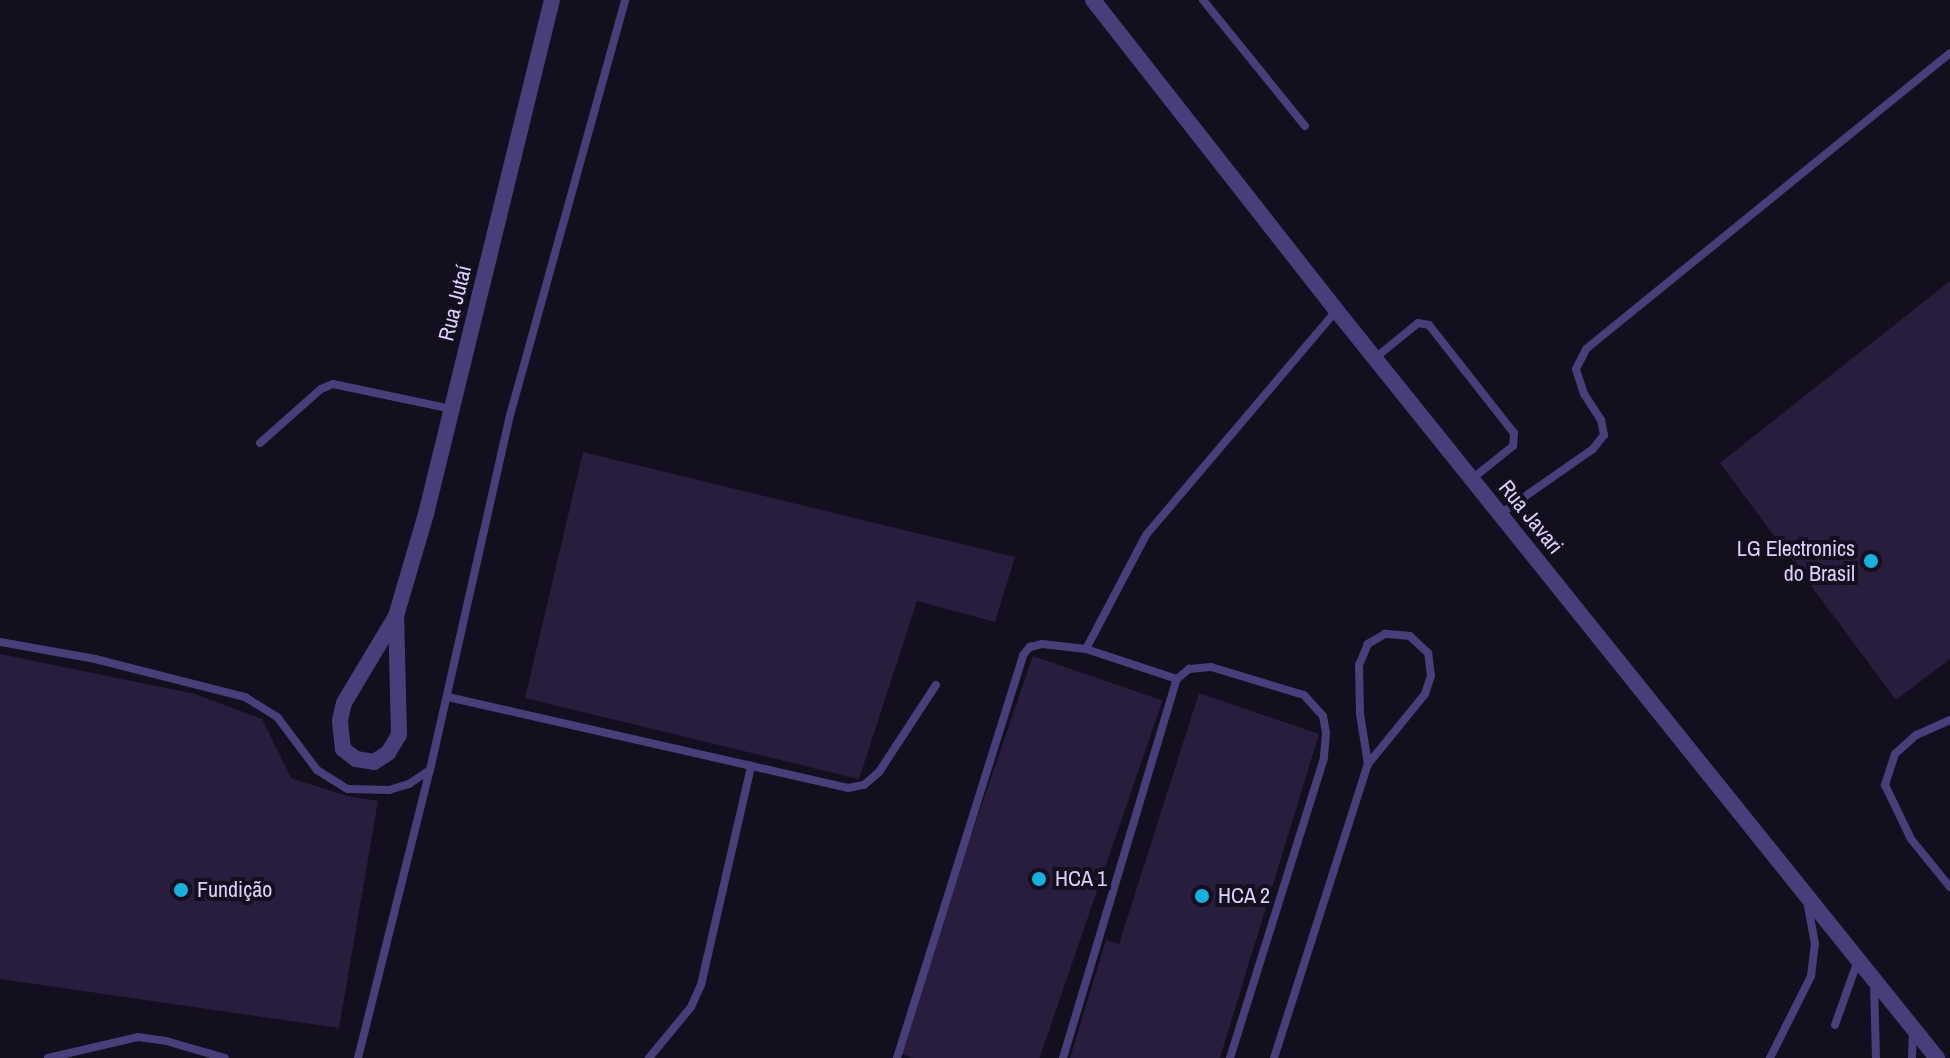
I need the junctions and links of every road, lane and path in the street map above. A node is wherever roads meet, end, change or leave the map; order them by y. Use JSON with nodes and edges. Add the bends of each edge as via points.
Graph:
{"nodes":[{"id":1,"x":552,"y":0,"type":"edge"},
{"id":2,"x":625,"y":0,"type":"edge"},
{"id":3,"x":1093,"y":0,"type":"edge"},
{"id":4,"x":1203,"y":0,"type":"edge"},
{"id":5,"x":1950,"y":53,"type":"edge"},
{"id":6,"x":1305,"y":126,"type":"dead end"},
{"id":7,"x":1336,"y":310,"type":"junction"},
{"id":8,"x":1375,"y":358,"type":"junction"},
{"id":9,"x":452,"y":409,"type":"junction"},
{"id":10,"x":260,"y":443,"type":"dead end"},
{"id":11,"x":1472,"y":479,"type":"junction"},
{"id":12,"x":1500,"y":514,"type":"junction"},
{"id":13,"x":396,"y":616,"type":"junction"},
{"id":14,"x":0,"y":642,"type":"edge"},
{"id":15,"x":1086,"y":649,"type":"junction"},
{"id":16,"x":1177,"y":679,"type":"junction"},
{"id":17,"x":936,"y":685,"type":"dead end"},
{"id":18,"x":448,"y":697,"type":"junction"},
{"id":19,"x":1950,"y":720,"type":"edge"},
{"id":20,"x":1368,"y":764,"type":"junction"},
{"id":21,"x":751,"y":766,"type":"junction"},
{"id":22,"x":430,"y":770,"type":"junction"},
{"id":23,"x":1950,"y":887,"type":"edge"},
{"id":24,"x":1805,"y":893,"type":"junction"},
{"id":25,"x":1859,"y":958,"type":"junction"},
{"id":26,"x":1874,"y":978,"type":"junction"},
{"id":27,"x":1835,"y":1025,"type":"dead end"},
{"id":28,"x":1913,"y":1025,"type":"junction"},
{"id":29,"x":48,"y":1058,"type":"edge"},
{"id":30,"x":225,"y":1058,"type":"edge"},
{"id":31,"x":358,"y":1058,"type":"edge"},
{"id":32,"x":649,"y":1058,"type":"edge"},
{"id":33,"x":897,"y":1058,"type":"edge"},
{"id":34,"x":1063,"y":1058,"type":"edge"},
{"id":35,"x":1230,"y":1058,"type":"edge"},
{"id":36,"x":1274,"y":1058,"type":"edge"},
{"id":37,"x":1770,"y":1058,"type":"edge"},
{"id":38,"x":1876,"y":1058,"type":"edge"},
{"id":39,"x":1912,"y":1058,"type":"edge"},
{"id":40,"x":1937,"y":1058,"type":"edge"}],
"edges":[{"from":1,"to":9,"type":"street","name":"Rua Jutaí"},
{"from":2,"to":18,"type":"lane","via":[[509,419]]},
{"from":3,"to":7,"type":"street","name":"Rua Javari"},
{"from":4,"to":6,"type":"lane"},
{"from":5,"to":12,"type":"lane","via":[[1586,349],[1576,369],[1604,435],[1593,449]]},
{"from":7,"to":8,"type":"street","name":"Rua Javari"},
{"from":7,"to":15,"type":"lane","via":[[1146,535]]},
{"from":8,"to":11,"type":"street","name":"Rua Javari"},
{"from":8,"to":11,"type":"lane","via":[[1418,323],[1429,325],[1514,433],[1513,446]]},
{"from":9,"to":10,"type":"lane","via":[[333,384]]},
{"from":9,"to":13,"type":"street","name":"Rua Jutaí"},
{"from":11,"to":12,"type":"street","name":"Rua Javari"},
{"from":12,"to":24,"type":"street","name":"Rua Javari"},
{"from":13,"to":13,"type":"street","name":"Rua Jutaí","via":[[399,735],[388,753],[374,762],[356,759],[343,749],[344,703]]},
{"from":14,"to":22,"type":"lane","via":[[95,659],[245,697],[278,718],[317,770],[348,789],[389,790]]},
{"from":15,"to":16,"type":"lane"},
{"from":15,"to":33,"type":"lane","via":[[1042,644],[1023,655]]},
{"from":16,"to":34,"type":"lane"},
{"from":16,"to":35,"type":"lane","via":[[1189,669],[1211,667],[1304,695],[1323,716],[1326,733],[1324,758]]},
{"from":17,"to":21,"type":"lane","via":[[879,772],[864,785],[848,788]]},
{"from":18,"to":21,"type":"lane"},
{"from":18,"to":22,"type":"lane"},
{"from":19,"to":23,"type":"lane","via":[[1916,735],[1895,754],[1885,785],[1911,839]]},
{"from":20,"to":20,"type":"lane","via":[[1359,665],[1368,644],[1385,634],[1410,636],[1428,653],[1431,676],[1425,694]]},
{"from":20,"to":36,"type":"lane"},
{"from":21,"to":32,"type":"lane","via":[[701,985],[691,1007]]},
{"from":22,"to":31,"type":"lane"},
{"from":24,"to":25,"type":"street","name":"Rua Javari"},
{"from":24,"to":37,"type":"lane","via":[[1815,944],[1811,976]]},
{"from":25,"to":26,"type":"street","name":"Rua Javari"},
{"from":25,"to":27,"type":"lane"},
{"from":26,"to":28,"type":"street","name":"Rua Javari"},
{"from":26,"to":38,"type":"lane"},
{"from":28,"to":39,"type":"lane"},
{"from":28,"to":40,"type":"street","name":"Rua Javari"},
{"from":29,"to":30,"type":"lane","via":[[138,1037]]}]}
